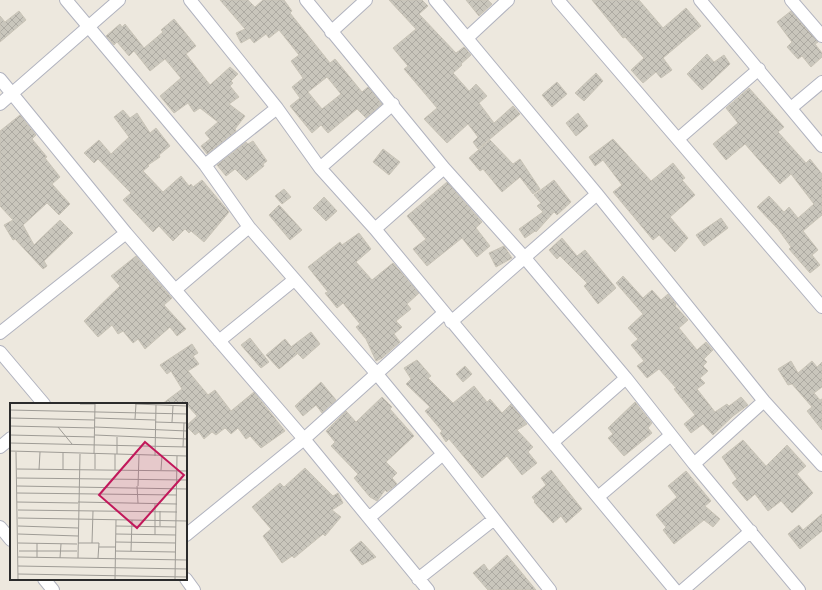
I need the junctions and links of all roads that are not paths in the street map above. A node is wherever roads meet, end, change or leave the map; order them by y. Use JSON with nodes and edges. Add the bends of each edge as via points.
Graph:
{"nodes":[{"id":1,"x":66,"y":0,"type":"edge"},
{"id":2,"x":119,"y":0,"type":"edge"},
{"id":3,"x":190,"y":0,"type":"edge"},
{"id":4,"x":306,"y":0,"type":"edge"},
{"id":5,"x":366,"y":0,"type":"edge"},
{"id":6,"x":435,"y":0,"type":"edge"},
{"id":7,"x":508,"y":0,"type":"edge"},
{"id":8,"x":558,"y":0,"type":"edge"},
{"id":9,"x":700,"y":0,"type":"edge"},
{"id":10,"x":791,"y":0,"type":"edge"},
{"id":11,"x":88,"y":27,"type":"junction"},
{"id":12,"x":331,"y":32,"type":"junction"},
{"id":13,"x":822,"y":36,"type":"edge"},
{"id":14,"x":467,"y":38,"type":"junction"},
{"id":15,"x":759,"y":69,"type":"junction"},
{"id":16,"x":0,"y":79,"type":"edge"},
{"id":17,"x":822,"y":82,"type":"edge"},
{"id":18,"x":12,"y":94,"type":"junction"},
{"id":19,"x":0,"y":104,"type":"edge"},
{"id":20,"x":393,"y":104,"type":"junction"},
{"id":21,"x":277,"y":108,"type":"junction"},
{"id":22,"x":791,"y":108,"type":"junction"},
{"id":23,"x":678,"y":139,"type":"junction"},
{"id":24,"x":822,"y":146,"type":"edge"},
{"id":25,"x":205,"y":165,"type":"junction"},
{"id":26,"x":320,"y":168,"type":"junction"},
{"id":27,"x":444,"y":168,"type":"junction"},
{"id":28,"x":596,"y":194,"type":"junction"},
{"id":29,"x":249,"y":227,"type":"junction"},
{"id":30,"x":375,"y":229,"type":"junction"},
{"id":31,"x":126,"y":233,"type":"junction"},
{"id":32,"x":524,"y":257,"type":"junction"},
{"id":33,"x":294,"y":280,"type":"junction"},
{"id":34,"x":175,"y":290,"type":"junction"},
{"id":35,"x":822,"y":307,"type":"edge"},
{"id":36,"x":447,"y":317,"type":"junction"},
{"id":37,"x":0,"y":333,"type":"edge"},
{"id":38,"x":219,"y":341,"type":"junction"},
{"id":39,"x":0,"y":352,"type":"edge"},
{"id":40,"x":376,"y":373,"type":"junction"},
{"id":41,"x":626,"y":378,"type":"junction"},
{"id":42,"x":764,"y":401,"type":"junction"},
{"id":43,"x":43,"y":403,"type":"edge"},
{"id":44,"x":671,"y":435,"type":"junction"},
{"id":45,"x":10,"y":439,"type":"edge"},
{"id":46,"x":304,"y":439,"type":"junction"},
{"id":47,"x":553,"y":442,"type":"junction"},
{"id":48,"x":0,"y":447,"type":"edge"},
{"id":49,"x":443,"y":454,"type":"junction"},
{"id":50,"x":694,"y":464,"type":"junction"},
{"id":51,"x":822,"y":465,"type":"edge"},
{"id":52,"x":598,"y":497,"type":"junction"},
{"id":53,"x":370,"y":517,"type":"junction"},
{"id":54,"x":493,"y":520,"type":"junction"},
{"id":55,"x":0,"y":527,"type":"edge"},
{"id":56,"x":751,"y":531,"type":"junction"},
{"id":57,"x":187,"y":534,"type":"edge"},
{"id":58,"x":10,"y":539,"type":"edge"},
{"id":59,"x":418,"y":579,"type":"junction"},
{"id":60,"x":45,"y":580,"type":"edge"},
{"id":61,"x":187,"y":580,"type":"edge"},
{"id":62,"x":53,"y":590,"type":"edge"},
{"id":63,"x":194,"y":590,"type":"edge"},
{"id":64,"x":428,"y":590,"type":"edge"},
{"id":65,"x":550,"y":590,"type":"edge"},
{"id":66,"x":675,"y":590,"type":"edge"},
{"id":67,"x":683,"y":590,"type":"edge"},
{"id":68,"x":799,"y":590,"type":"edge"}],
"edges":[{"from":1,"to":11,"type":"street"},
{"from":2,"to":11,"type":"street"},
{"from":3,"to":21,"type":"street"},
{"from":4,"to":12,"type":"street"},
{"from":5,"to":12,"type":"street"},
{"from":6,"to":14,"type":"street"},
{"from":7,"to":14,"type":"street"},
{"from":8,"to":23,"type":"street"},
{"from":9,"to":15,"type":"street"},
{"from":10,"to":13,"type":"street"},
{"from":11,"to":18,"type":"street"},
{"from":11,"to":25,"type":"street"},
{"from":12,"to":20,"type":"street"},
{"from":14,"to":28,"type":"street"},
{"from":15,"to":22,"type":"street"},
{"from":15,"to":23,"type":"street"},
{"from":16,"to":18,"type":"street"},
{"from":17,"to":22,"type":"street"},
{"from":18,"to":19,"type":"street"},
{"from":18,"to":31,"type":"street"},
{"from":20,"to":26,"type":"street"},
{"from":20,"to":27,"type":"street"},
{"from":21,"to":25,"type":"street"},
{"from":21,"to":26,"type":"street"},
{"from":22,"to":24,"type":"street"},
{"from":23,"to":35,"type":"street"},
{"from":25,"to":29,"type":"street"},
{"from":26,"to":30,"type":"street"},
{"from":27,"to":30,"type":"street"},
{"from":27,"to":32,"type":"street"},
{"from":28,"to":32,"type":"street"},
{"from":28,"to":42,"type":"street"},
{"from":29,"to":33,"type":"street"},
{"from":29,"to":34,"type":"street"},
{"from":30,"to":36,"type":"street"},
{"from":31,"to":34,"type":"street"},
{"from":31,"to":37,"type":"street"},
{"from":32,"to":36,"type":"street"},
{"from":32,"to":41,"type":"street"},
{"from":33,"to":38,"type":"street"},
{"from":33,"to":40,"type":"street"},
{"from":34,"to":38,"type":"street"},
{"from":36,"to":40,"type":"street"},
{"from":36,"to":47,"type":"street"},
{"from":38,"to":46,"type":"street"},
{"from":39,"to":43,"type":"street"},
{"from":40,"to":46,"type":"street"},
{"from":40,"to":49,"type":"street"},
{"from":41,"to":44,"type":"street"},
{"from":41,"to":47,"type":"street"},
{"from":42,"to":50,"type":"street"},
{"from":42,"to":51,"type":"street"},
{"from":44,"to":50,"type":"street"},
{"from":44,"to":52,"type":"street"},
{"from":45,"to":48,"type":"street"},
{"from":46,"to":53,"type":"street"},
{"from":46,"to":57,"type":"street"},
{"from":47,"to":52,"type":"street"},
{"from":49,"to":53,"type":"street"},
{"from":49,"to":54,"type":"street"},
{"from":50,"to":56,"type":"street"},
{"from":52,"to":66,"type":"street"},
{"from":53,"to":59,"type":"street"},
{"from":54,"to":59,"type":"street"},
{"from":54,"to":65,"type":"street"},
{"from":55,"to":58,"type":"street"},
{"from":56,"to":67,"type":"street"},
{"from":56,"to":68,"type":"street"},
{"from":59,"to":64,"type":"street"},
{"from":60,"to":62,"type":"street"},
{"from":61,"to":63,"type":"street"}]}
